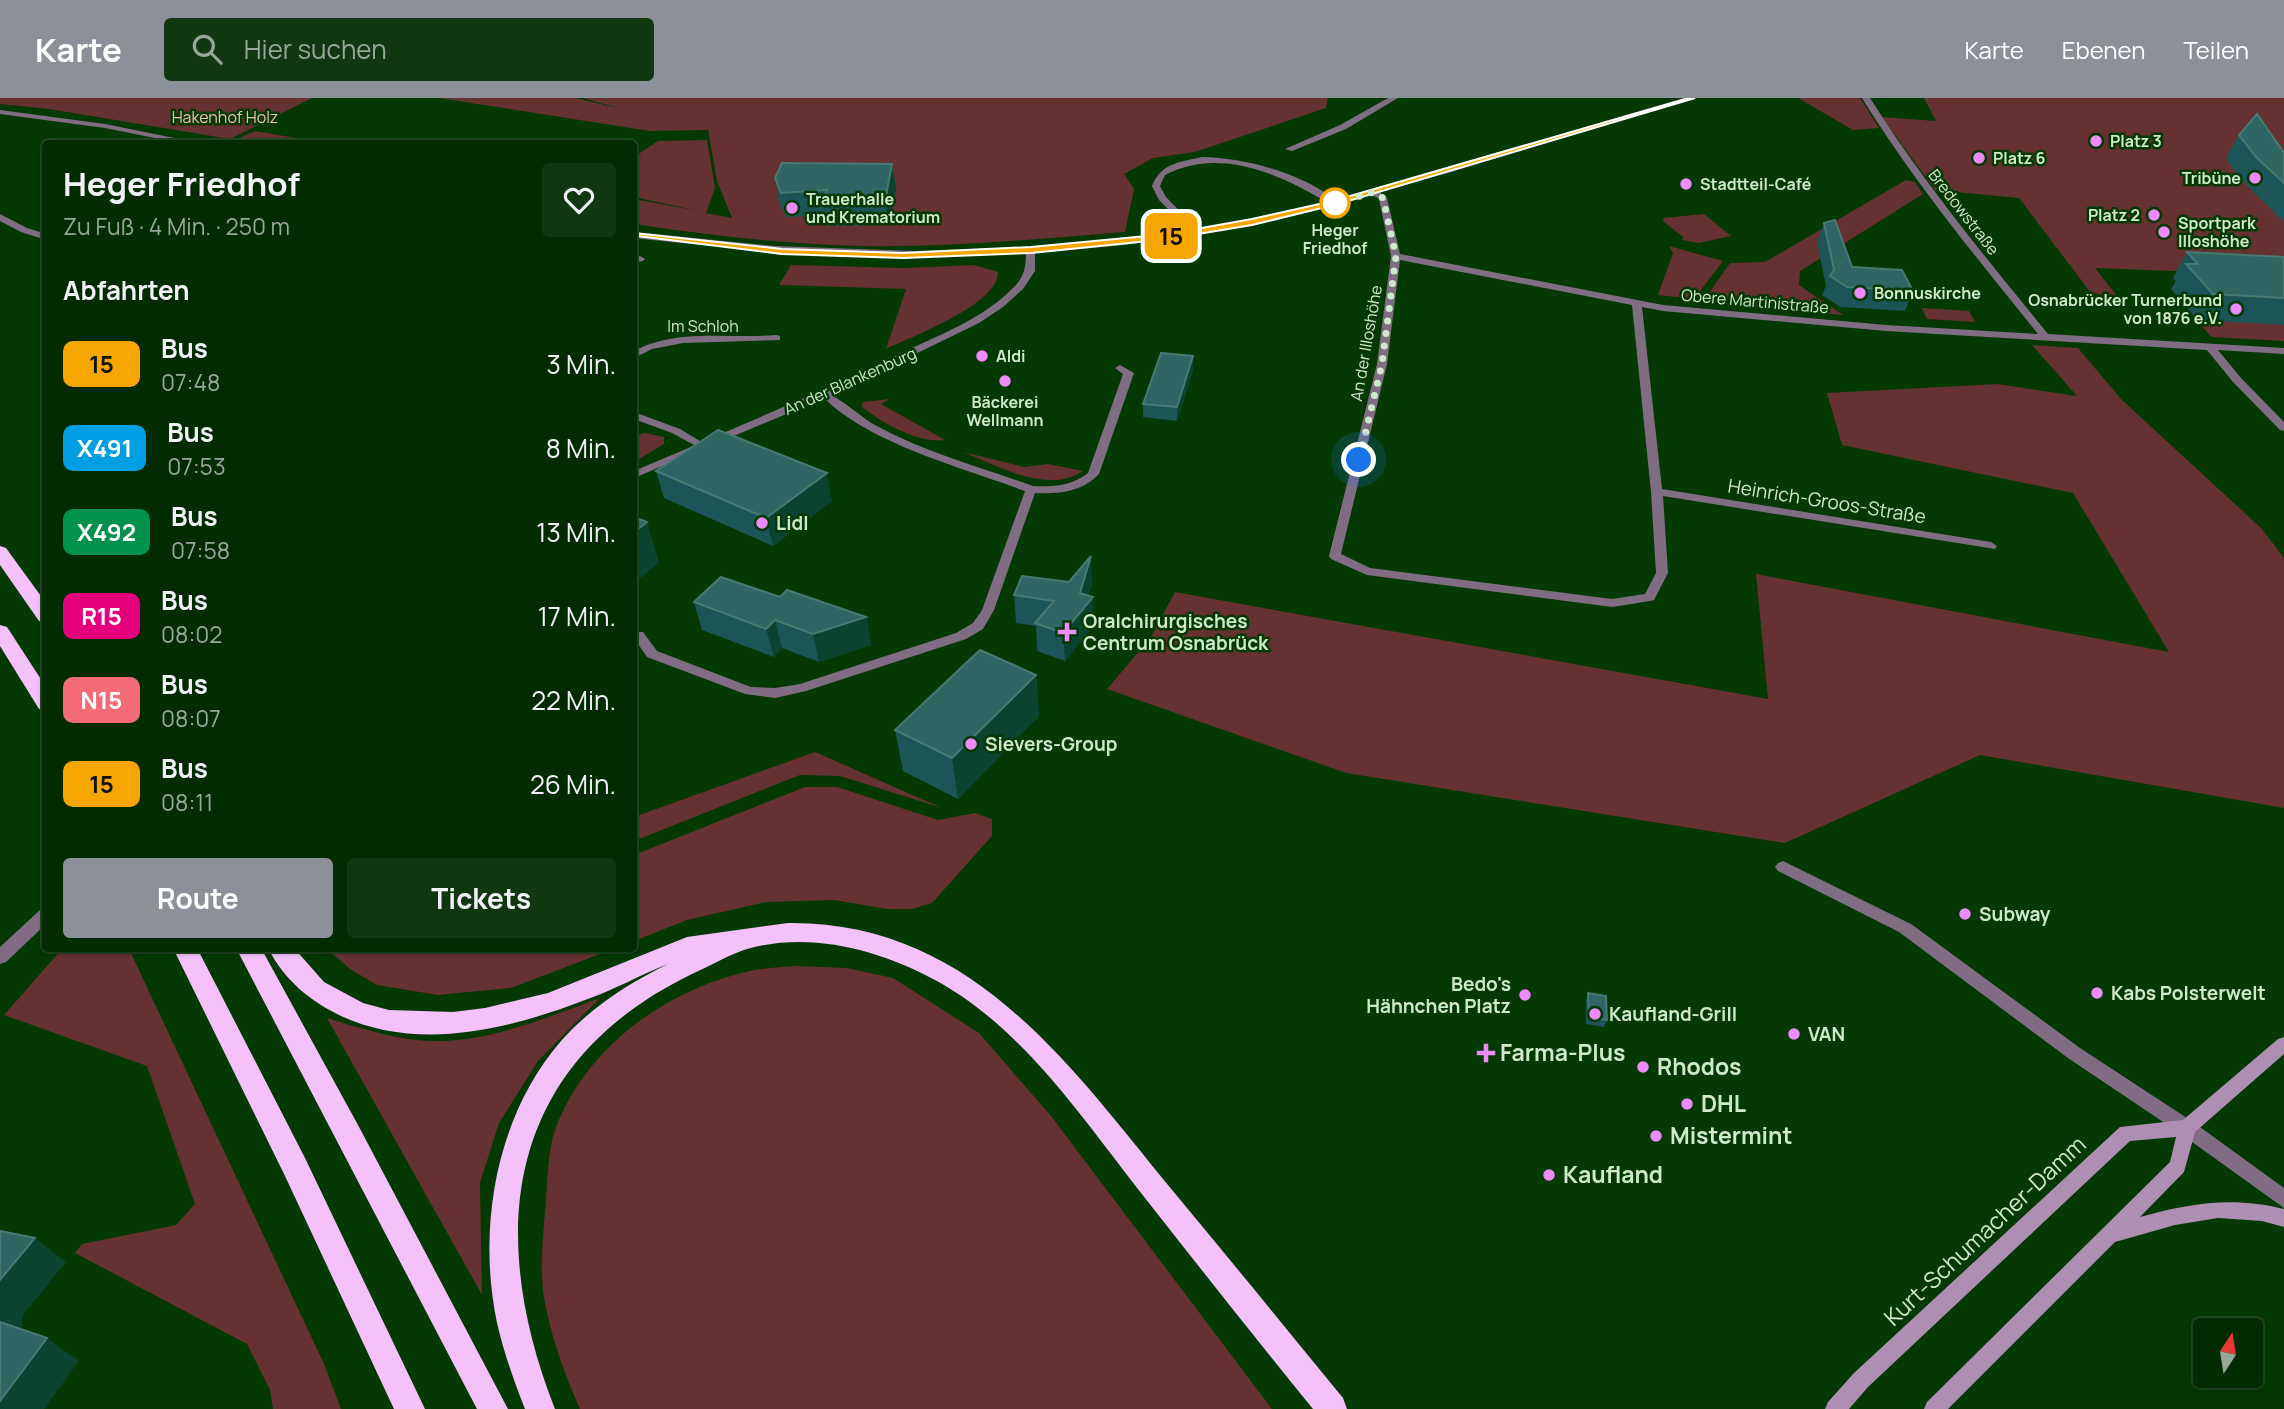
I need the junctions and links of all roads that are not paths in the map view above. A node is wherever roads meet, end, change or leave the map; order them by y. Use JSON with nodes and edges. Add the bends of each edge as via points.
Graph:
{"nodes":[{"id":1,"x":1394,"y":98,"type":"edge"},
{"id":2,"x":1866,"y":98,"type":"edge"},
{"id":3,"x":1683,"y":99,"type":"edge"},
{"id":4,"x":0,"y":112,"type":"edge"},
{"id":5,"x":179,"y":140,"type":"edge"},
{"id":6,"x":1289,"y":149,"type":"dead end"},
{"id":7,"x":1374,"y":192,"type":"junction"},
{"id":8,"x":1335,"y":203,"type":"junction"},
{"id":9,"x":0,"y":217,"type":"edge"},
{"id":10,"x":1196,"y":232,"type":"junction"},
{"id":11,"x":637,"y":235,"type":"edge"},
{"id":12,"x":42,"y":236,"type":"edge"},
{"id":13,"x":1031,"y":250,"type":"junction"},
{"id":14,"x":1396,"y":256,"type":"junction"},
{"id":15,"x":1637,"y":303,"type":"junction"},
{"id":16,"x":776,"y":338,"type":"dead end"},
{"id":17,"x":2047,"y":339,"type":"junction"},
{"id":18,"x":2210,"y":347,"type":"junction"},
{"id":19,"x":2284,"y":351,"type":"edge"},
{"id":20,"x":637,"y":353,"type":"edge"},
{"id":21,"x":1120,"y":368,"type":"dead end"},
{"id":22,"x":825,"y":394,"type":"junction"},
{"id":23,"x":639,"y":417,"type":"edge"},
{"id":24,"x":2284,"y":428,"type":"edge"},
{"id":25,"x":700,"y":444,"type":"junction"},
{"id":26,"x":637,"y":474,"type":"edge"},
{"id":27,"x":1031,"y":489,"type":"junction"},
{"id":28,"x":1657,"y":492,"type":"junction"},
{"id":29,"x":1991,"y":546,"type":"dead end"},
{"id":30,"x":0,"y":552,"type":"edge"},
{"id":31,"x":42,"y":611,"type":"edge"},
{"id":32,"x":0,"y":631,"type":"edge"},
{"id":33,"x":638,"y":635,"type":"dead end"},
{"id":34,"x":42,"y":698,"type":"edge"},
{"id":35,"x":1783,"y":867,"type":"dead end"},
{"id":36,"x":42,"y":918,"type":"edge"},
{"id":37,"x":743,"y":940,"type":"junction"},
{"id":38,"x":187,"y":952,"type":"edge"},
{"id":39,"x":249,"y":952,"type":"edge"},
{"id":40,"x":283,"y":952,"type":"edge"},
{"id":41,"x":0,"y":957,"type":"edge"},
{"id":42,"x":2284,"y":1044,"type":"edge"},
{"id":43,"x":2187,"y":1128,"type":"junction"},
{"id":44,"x":2284,"y":1199,"type":"edge"},
{"id":45,"x":2284,"y":1218,"type":"edge"},
{"id":46,"x":2109,"y":1234,"type":"junction"},
{"id":47,"x":410,"y":1409,"type":"edge"},
{"id":48,"x":493,"y":1409,"type":"edge"},
{"id":49,"x":540,"y":1409,"type":"edge"},
{"id":50,"x":1332,"y":1409,"type":"edge"},
{"id":51,"x":1835,"y":1409,"type":"edge"},
{"id":52,"x":1934,"y":1409,"type":"edge"}],
"edges":[{"from":1,"to":6,"type":"street","via":[[1343,127]]},
{"from":2,"to":17,"type":"street","name":"Bredowstraße","via":[[1950,220]]},
{"from":3,"to":7,"type":"street"},
{"from":4,"to":5,"type":"street"},
{"from":7,"to":8,"type":"street"},
{"from":7,"to":14,"type":"street","name":"An der Illoshöhe","via":[[1383,198]]},
{"from":8,"to":10,"type":"street"},
{"from":8,"to":10,"type":"street","via":[[1254,166],[1222,160],[1185,163],[1161,174],[1156,186]]},
{"from":9,"to":12,"type":"street"},
{"from":10,"to":13,"type":"street"},
{"from":11,"to":13,"type":"street","via":[[853,255]]},
{"from":13,"to":22,"type":"street","name":"An der Blankenburg","via":[[1030,271],[1000,305],[953,333]]},
{"from":14,"to":15,"type":"street","name":"Obere Martinistraße"},
{"from":14,"to":28,"type":"street","name":"An der Illoshöhe","via":[[1382,364],[1335,556],[1367,571],[1487,587],[1612,603],[1650,597],[1662,573]]},
{"from":15,"to":17,"type":"street","name":"Obere Martinistraße","via":[[1811,323]]},
{"from":15,"to":28,"type":"street"},
{"from":16,"to":20,"type":"street","name":"Im Schloh","via":[[661,341]]},
{"from":17,"to":18,"type":"street","name":"Obere Martinistraße"},
{"from":18,"to":19,"type":"street","name":"Obere Martinistraße"},
{"from":18,"to":24,"type":"street"},
{"from":21,"to":27,"type":"street","via":[[1129,373],[1093,474],[1083,484],[1067,489]]},
{"from":22,"to":25,"type":"street","name":"An der Blankenburg"},
{"from":22,"to":27,"type":"street","via":[[891,438]]},
{"from":23,"to":25,"type":"street"},
{"from":25,"to":26,"type":"street","name":"An der Blankenburg"},
{"from":27,"to":33,"type":"street","via":[[988,610],[978,626],[961,636],[775,693],[750,691],[652,654]]},
{"from":28,"to":29,"type":"street","name":"Heinrich-Groos-Straße"},
{"from":30,"to":31,"type":"highway"},
{"from":32,"to":34,"type":"highway"},
{"from":35,"to":43,"type":"street","via":[[1905,928],[2074,1053]]},
{"from":36,"to":41,"type":"street"},
{"from":37,"to":40,"type":"highway","via":[[706,942],[677,950],[527,1010],[476,1021],[438,1023],[366,1014],[330,999],[303,978]]},
{"from":37,"to":49,"type":"highway","via":[[620,1004],[564,1056],[527,1122],[507,1192],[503,1234],[507,1299],[524,1374]]},
{"from":37,"to":50,"type":"highway","via":[[788,933],[853,939],[909,956],[1006,1017],[1061,1074]]},
{"from":38,"to":47,"type":"highway"},
{"from":39,"to":48,"type":"highway"},
{"from":42,"to":43,"type":"main road"},
{"from":43,"to":44,"type":"street"},
{"from":43,"to":46,"type":"main road","via":[[2178,1166]]},
{"from":43,"to":51,"type":"main road","name":"Kurt-Schumacher-Damm","via":[[2126,1133]]},
{"from":45,"to":46,"type":"main road","via":[[2232,1208],[2193,1211]]},
{"from":46,"to":52,"type":"main road"}]}
